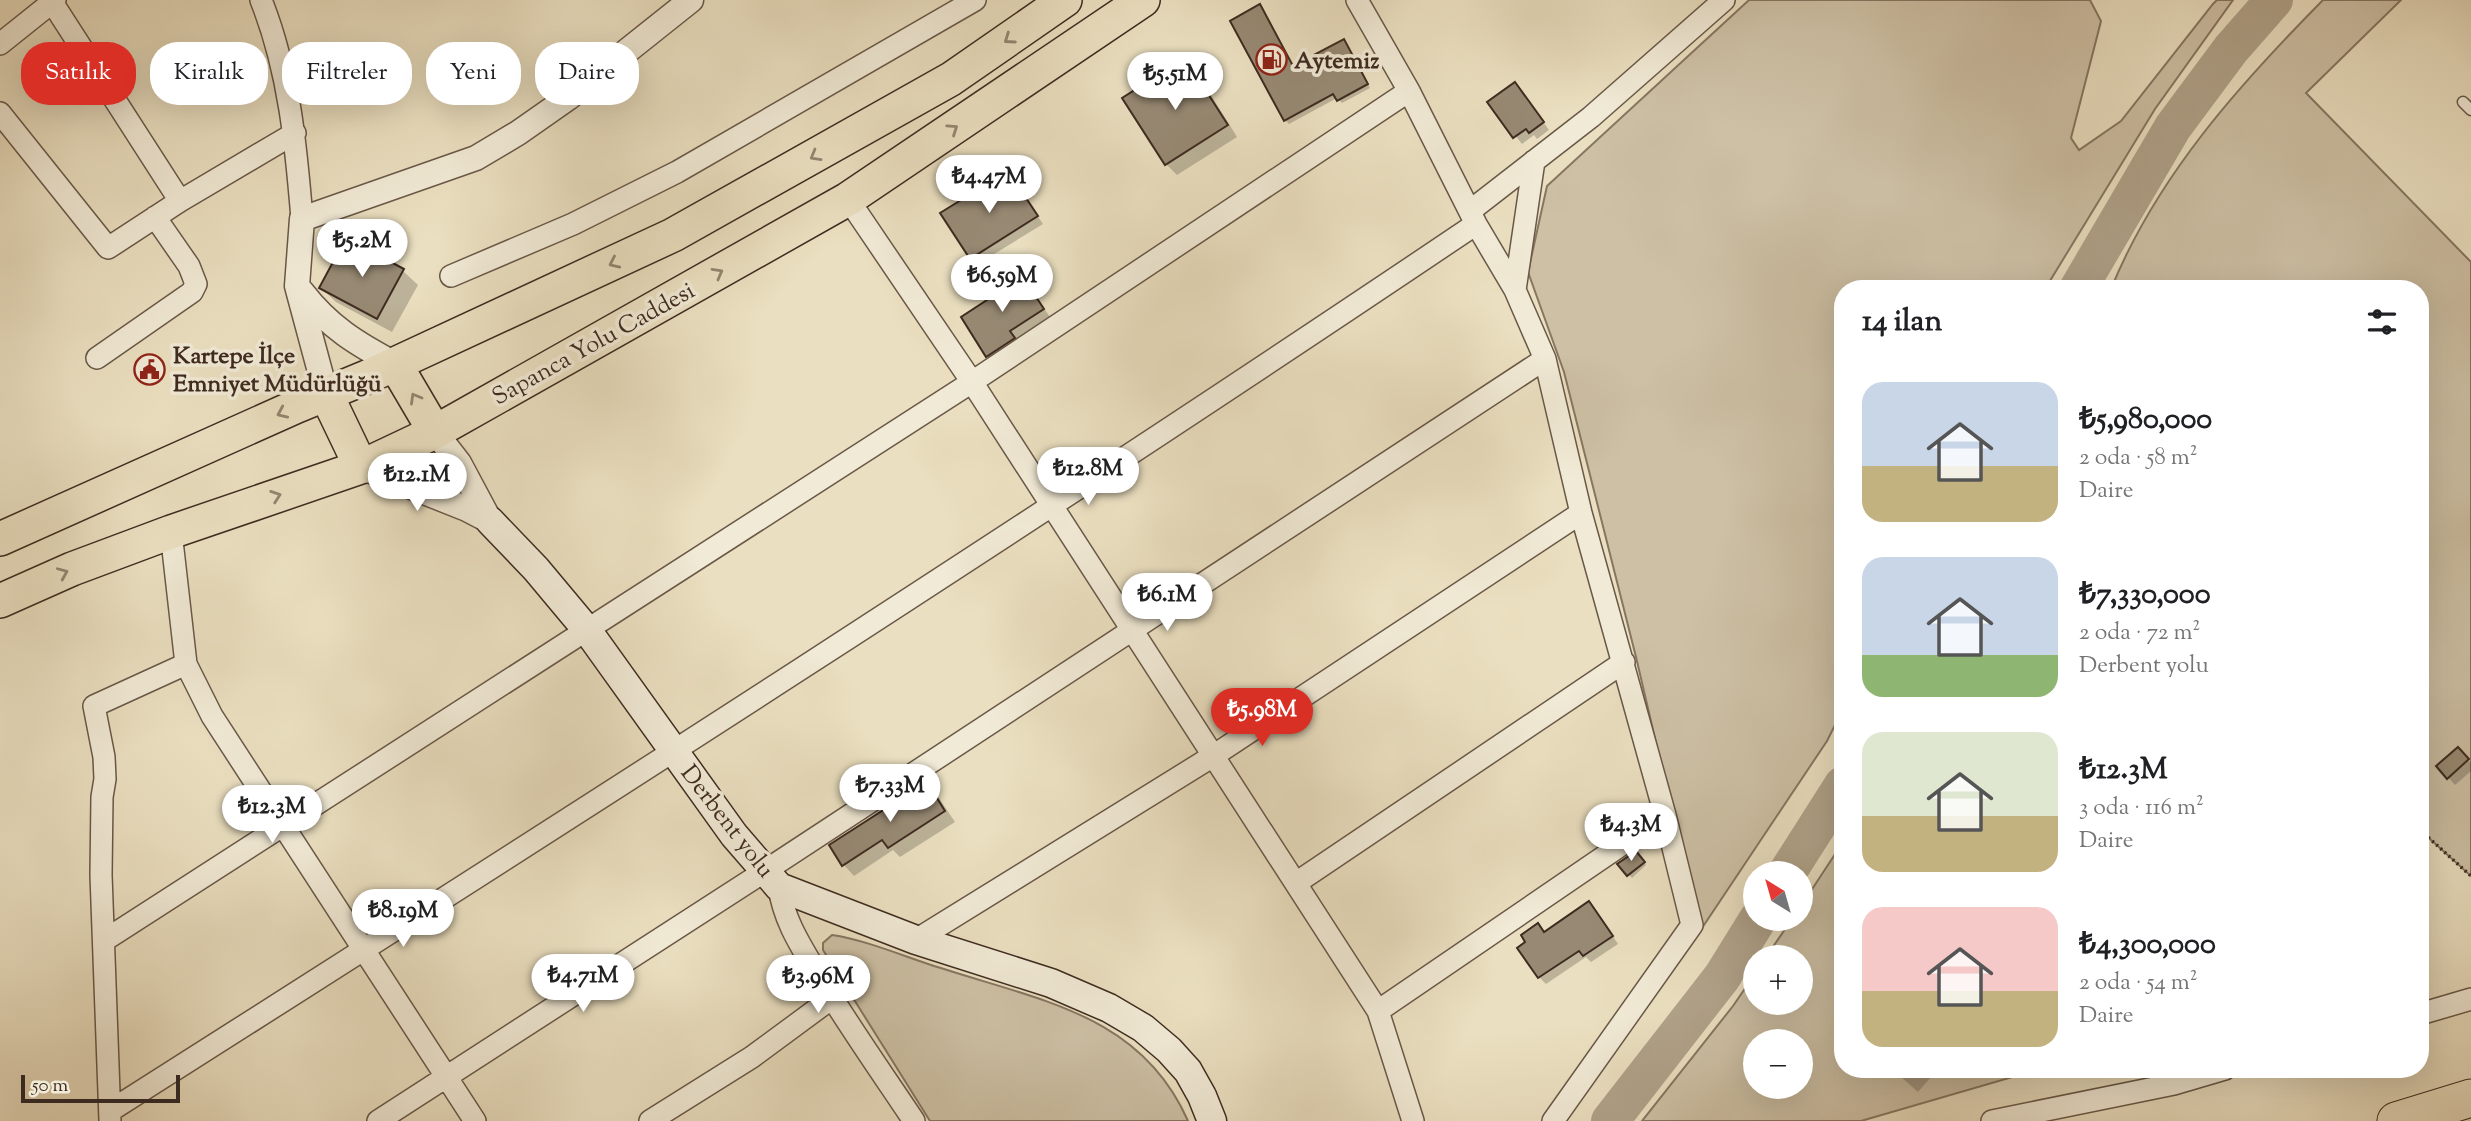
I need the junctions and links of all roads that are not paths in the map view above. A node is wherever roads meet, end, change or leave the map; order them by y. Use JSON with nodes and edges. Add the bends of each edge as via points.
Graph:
{"nodes":[{"id":1,"x":261,"y":0,"type":"edge"},
{"id":2,"x":691,"y":0,"type":"edge"},
{"id":3,"x":975,"y":0,"type":"edge"},
{"id":4,"x":1065,"y":0,"type":"edge"},
{"id":5,"x":1143,"y":0,"type":"edge"},
{"id":6,"x":1357,"y":0,"type":"edge"},
{"id":7,"x":1724,"y":0,"type":"edge"},
{"id":8,"x":53,"y":1,"type":"edge"},
{"id":9,"x":0,"y":44,"type":"edge"},
{"id":10,"x":1409,"y":91,"type":"junction"},
{"id":11,"x":0,"y":113,"type":"edge"},
{"id":12,"x":295,"y":133,"type":"junction"},
{"id":13,"x":1534,"y":161,"type":"junction"},
{"id":14,"x":848,"y":199,"type":"junction"},
{"id":15,"x":180,"y":201,"type":"junction"},
{"id":16,"x":155,"y":217,"type":"junction"},
{"id":17,"x":1473,"y":217,"type":"junction"},
{"id":18,"x":302,"y":219,"type":"junction"},
{"id":19,"x":451,"y":276,"type":"dead end"},
{"id":20,"x":297,"y":286,"type":"junction"},
{"id":21,"x":1515,"y":290,"type":"junction"},
{"id":22,"x":97,"y":358,"type":"dead end"},
{"id":23,"x":1545,"y":359,"type":"junction"},
{"id":24,"x":395,"y":364,"type":"junction"},
{"id":25,"x":972,"y":382,"type":"junction"},
{"id":26,"x":326,"y":394,"type":"junction"},
{"id":27,"x":435,"y":432,"type":"junction"},
{"id":28,"x":361,"y":467,"type":"junction"},
{"id":29,"x":1051,"y":506,"type":"junction"},
{"id":30,"x":1581,"y":513,"type":"junction"},
{"id":31,"x":490,"y":521,"type":"junction"},
{"id":32,"x":171,"y":532,"type":"junction"},
{"id":33,"x":0,"y":539,"type":"edge"},
{"id":34,"x":0,"y":601,"type":"edge"},
{"id":35,"x":587,"y":630,"type":"junction"},
{"id":36,"x":1132,"y":631,"type":"junction"},
{"id":37,"x":1624,"y":662,"type":"junction"},
{"id":38,"x":186,"y":664,"type":"junction"},
{"id":39,"x":673,"y":750,"type":"junction"},
{"id":40,"x":1213,"y":755,"type":"junction"},
{"id":41,"x":1665,"y":815,"type":"junction"},
{"id":42,"x":284,"y":825,"type":"junction"},
{"id":43,"x":772,"y":879,"type":"junction"},
{"id":44,"x":1296,"y":883,"type":"junction"},
{"id":45,"x":105,"y":940,"type":"junction"},
{"id":46,"x":916,"y":940,"type":"junction"},
{"id":47,"x":365,"y":949,"type":"junction"},
{"id":48,"x":832,"y":998,"type":"junction"},
{"id":49,"x":2471,"y":999,"type":"edge"},
{"id":50,"x":1378,"y":1011,"type":"junction"},
{"id":51,"x":2429,"y":1011,"type":"edge"},
{"id":52,"x":446,"y":1076,"type":"junction"},
{"id":53,"x":2194,"y":1078,"type":"edge"},
{"id":54,"x":2471,"y":1098,"type":"edge"},
{"id":55,"x":110,"y":1116,"type":"edge"},
{"id":56,"x":378,"y":1121,"type":"edge"},
{"id":57,"x":475,"y":1121,"type":"edge"},
{"id":58,"x":650,"y":1121,"type":"edge"},
{"id":59,"x":914,"y":1121,"type":"edge"},
{"id":60,"x":1212,"y":1121,"type":"edge"},
{"id":61,"x":1413,"y":1121,"type":"edge"},
{"id":62,"x":1553,"y":1121,"type":"edge"},
{"id":63,"x":1992,"y":1121,"type":"edge"},
{"id":64,"x":2396,"y":1121,"type":"edge"}],
"edges":[{"from":1,"to":12,"type":"street"},
{"from":2,"to":18,"type":"street","via":[[568,97],[476,158]]},
{"from":3,"to":19,"type":"street","via":[[677,172],[573,224]]},
{"from":4,"to":24,"type":"highway","one_way":true,"via":[[951,79],[673,235]]},
{"from":14,"to":5,"type":"highway","name":"Sapanca Yolu Caddesi","one_way":true},
{"from":6,"to":10,"type":"street"},
{"from":7,"to":13,"type":"street"},
{"from":8,"to":9,"type":"street"},
{"from":8,"to":15,"type":"street"},
{"from":10,"to":17,"type":"street"},
{"from":10,"to":25,"type":"street"},
{"from":11,"to":16,"type":"street","via":[[108,248]]},
{"from":12,"to":15,"type":"street"},
{"from":12,"to":18,"type":"street"},
{"from":13,"to":17,"type":"street"},
{"from":13,"to":21,"type":"street"},
{"from":14,"to":25,"type":"street"},
{"from":27,"to":14,"type":"highway","name":"Sapanca Yolu Caddesi","one_way":true},
{"from":15,"to":16,"type":"street"},
{"from":16,"to":22,"type":"street","via":[[189,266],[195,284],[192,292]]},
{"from":17,"to":21,"type":"street"},
{"from":17,"to":29,"type":"street","via":[[1270,363]]},
{"from":18,"to":20,"type":"street"},
{"from":20,"to":24,"type":"street","via":[[340,332]]},
{"from":20,"to":26,"type":"street"},
{"from":21,"to":23,"type":"street"},
{"from":23,"to":30,"type":"street"},
{"from":23,"to":36,"type":"street"},
{"from":24,"to":26,"type":"highway"},
{"from":27,"to":24,"type":"highway","one_way":true},
{"from":25,"to":29,"type":"street"},
{"from":25,"to":35,"type":"street"},
{"from":26,"to":28,"type":"highway"},
{"from":26,"to":33,"type":"highway","one_way":true},
{"from":27,"to":28,"type":"highway","name":"Sapanca Yolu Caddesi"},
{"from":27,"to":31,"type":"street","via":[[459,463]]},
{"from":28,"to":31,"type":"street"},
{"from":32,"to":28,"type":"highway","name":"Sapanca Yolu Caddesi","one_way":true},
{"from":29,"to":36,"type":"street"},
{"from":29,"to":39,"type":"street"},
{"from":30,"to":37,"type":"street"},
{"from":30,"to":40,"type":"street"},
{"from":31,"to":35,"type":"main road","name":"Derbent yolu"},
{"from":34,"to":32,"type":"highway","name":"Sapanca Yolu Caddesi","one_way":true},
{"from":32,"to":38,"type":"street"},
{"from":35,"to":39,"type":"main road","name":"Derbent yolu"},
{"from":35,"to":42,"type":"street"},
{"from":36,"to":40,"type":"street"},
{"from":36,"to":43,"type":"street"},
{"from":37,"to":41,"type":"street"},
{"from":37,"to":44,"type":"street"},
{"from":38,"to":42,"type":"street","via":[[212,716]]},
{"from":38,"to":45,"type":"street","via":[[94,706],[104,757],[101,875]]},
{"from":39,"to":43,"type":"main road","name":"Derbent yolu"},
{"from":39,"to":47,"type":"street"},
{"from":40,"to":44,"type":"street"},
{"from":40,"to":46,"type":"street"},
{"from":41,"to":50,"type":"street"},
{"from":41,"to":62,"type":"street","via":[[1692,925]]},
{"from":42,"to":45,"type":"street"},
{"from":42,"to":47,"type":"street"},
{"from":43,"to":46,"type":"main road","name":"Derbent yolu"},
{"from":43,"to":48,"type":"street","via":[[786,918]]},
{"from":43,"to":52,"type":"street"},
{"from":44,"to":50,"type":"street"},
{"from":45,"to":55,"type":"street"},
{"from":46,"to":60,"type":"main road","name":"Derbent yolu","via":[[1051,983],[1109,1007],[1170,1050],[1188,1071]]},
{"from":47,"to":52,"type":"street"},
{"from":47,"to":55,"type":"street"},
{"from":48,"to":58,"type":"street","via":[[752,1057]]},
{"from":48,"to":59,"type":"street"},
{"from":49,"to":51,"type":"street"},
{"from":50,"to":61,"type":"street"},
{"from":52,"to":56,"type":"street"},
{"from":52,"to":57,"type":"street"},
{"from":53,"to":63,"type":"street"},
{"from":54,"to":64,"type":"highway"}]}
